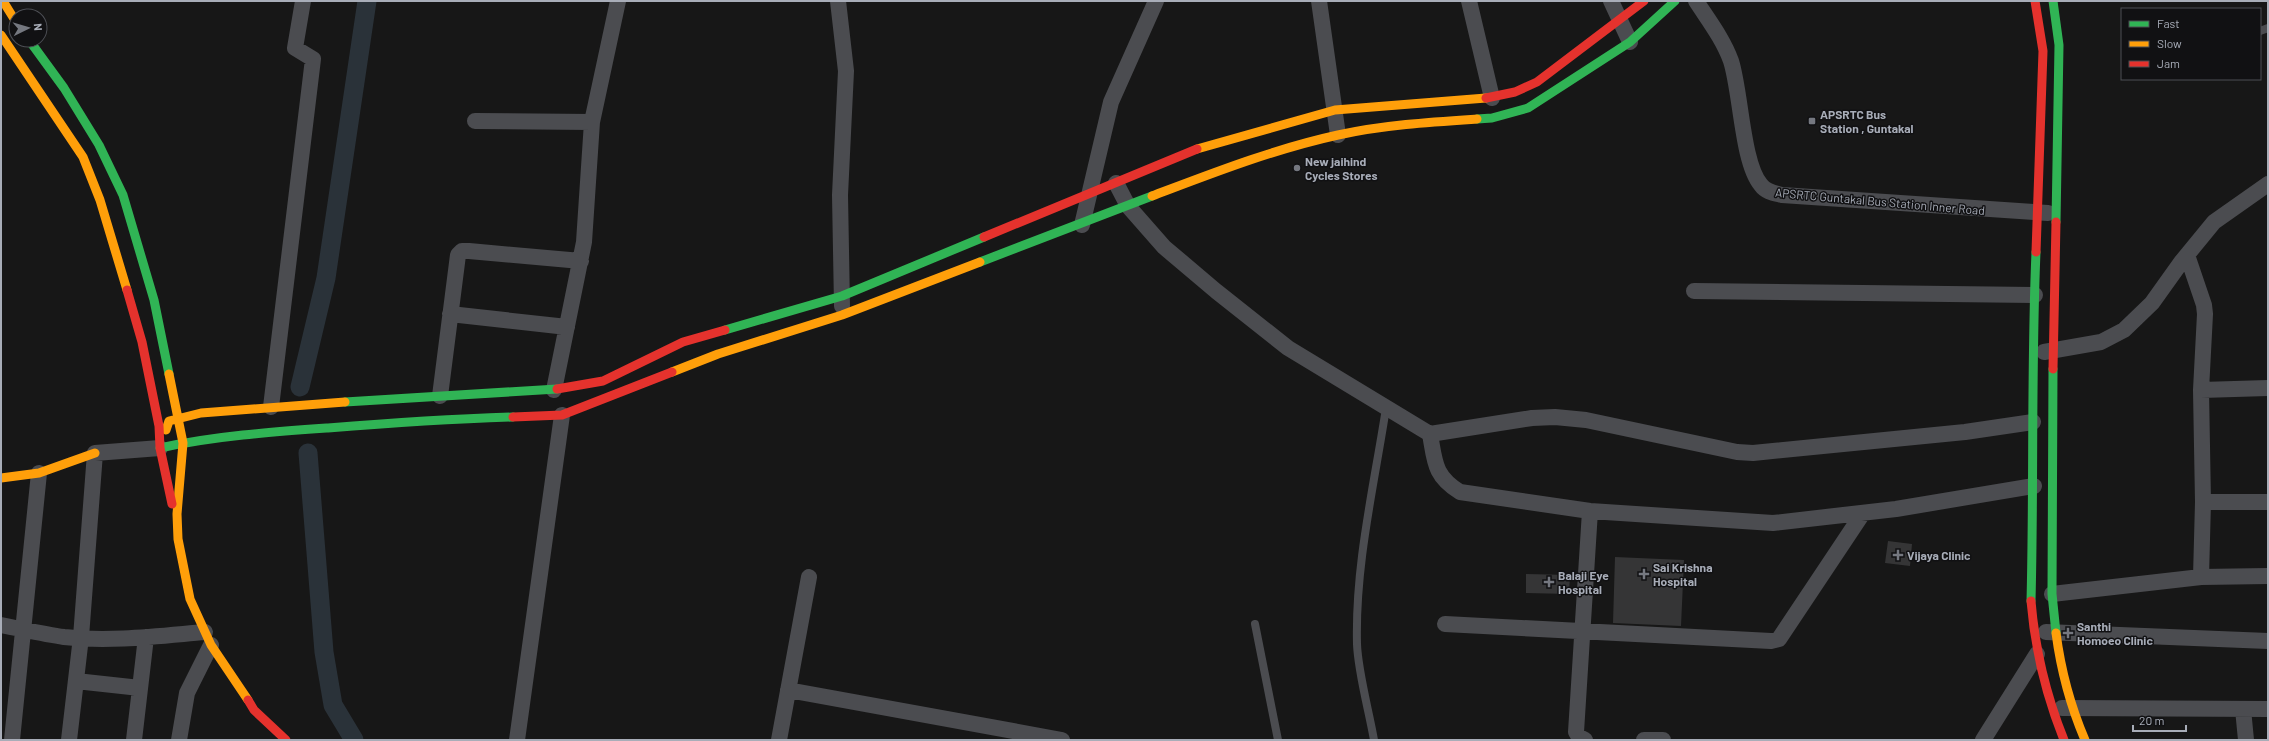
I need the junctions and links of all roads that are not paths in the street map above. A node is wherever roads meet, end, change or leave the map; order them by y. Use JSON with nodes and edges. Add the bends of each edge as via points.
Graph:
{"nodes":[{"id":1,"x":303,"y":1,"type":"edge"},
{"id":2,"x":618,"y":1,"type":"edge"},
{"id":3,"x":838,"y":1,"type":"edge"},
{"id":4,"x":1156,"y":1,"type":"edge"},
{"id":5,"x":1319,"y":1,"type":"edge"},
{"id":6,"x":1469,"y":1,"type":"edge"},
{"id":7,"x":1611,"y":1,"type":"edge"},
{"id":8,"x":1644,"y":1,"type":"edge"},
{"id":9,"x":1675,"y":1,"type":"edge"},
{"id":10,"x":1696,"y":1,"type":"edge"},
{"id":11,"x":2035,"y":1,"type":"edge"},
{"id":12,"x":2053,"y":1,"type":"edge"},
{"id":13,"x":1620,"y":21,"type":"junction"},
{"id":14,"x":1,"y":35,"type":"edge"},
{"id":15,"x":1630,"y":42,"type":"junction"},
{"id":16,"x":35,"y":48,"type":"edge"},
{"id":17,"x":1492,"y":98,"type":"junction"},
{"id":18,"x":1335,"y":110,"type":"junction"},
{"id":19,"x":475,"y":121,"type":"dead end"},
{"id":20,"x":592,"y":122,"type":"junction"},
{"id":21,"x":1338,"y":135,"type":"junction"},
{"id":22,"x":1116,"y":183,"type":"junction"},
{"id":23,"x":2268,"y":184,"type":"edge"},
{"id":24,"x":1088,"y":194,"type":"junction"},
{"id":25,"x":1128,"y":206,"type":"junction"},
{"id":26,"x":2037,"y":213,"type":"junction"},
{"id":27,"x":2056,"y":214,"type":"junction"},
{"id":28,"x":1082,"y":225,"type":"junction"},
{"id":29,"x":2187,"y":255,"type":"junction"},
{"id":30,"x":580,"y":261,"type":"junction"},
{"id":31,"x":1694,"y":291,"type":"dead end"},
{"id":32,"x":2035,"y":295,"type":"junction"},
{"id":33,"x":842,"y":296,"type":"junction"},
{"id":34,"x":450,"y":314,"type":"junction"},
{"id":35,"x":842,"y":315,"type":"junction"},
{"id":36,"x":567,"y":327,"type":"junction"},
{"id":37,"x":2054,"y":351,"type":"junction"},
{"id":38,"x":2032,"y":354,"type":"junction"},
{"id":39,"x":2268,"y":388,"type":"edge"},
{"id":40,"x":554,"y":390,"type":"junction"},
{"id":41,"x":2200,"y":390,"type":"junction"},
{"id":42,"x":440,"y":396,"type":"junction"},
{"id":43,"x":271,"y":407,"type":"junction"},
{"id":44,"x":1386,"y":408,"type":"junction"},
{"id":45,"x":562,"y":414,"type":"junction"},
{"id":46,"x":179,"y":417,"type":"junction"},
{"id":47,"x":2033,"y":422,"type":"junction"},
{"id":48,"x":1430,"y":434,"type":"junction"},
{"id":49,"x":183,"y":443,"type":"junction"},
{"id":50,"x":160,"y":448,"type":"junction"},
{"id":51,"x":95,"y":453,"type":"junction"},
{"id":52,"x":39,"y":473,"type":"junction"},
{"id":53,"x":1,"y":478,"type":"edge"},
{"id":54,"x":2034,"y":486,"type":"junction"},
{"id":55,"x":2203,"y":502,"type":"junction"},
{"id":56,"x":2268,"y":502,"type":"edge"},
{"id":57,"x":1590,"y":512,"type":"junction"},
{"id":58,"x":1863,"y":513,"type":"junction"},
{"id":59,"x":177,"y":514,"type":"junction"},
{"id":60,"x":2268,"y":576,"type":"edge"},
{"id":61,"x":809,"y":577,"type":"dead end"},
{"id":62,"x":2201,"y":577,"type":"junction"},
{"id":63,"x":2052,"y":594,"type":"junction"},
{"id":64,"x":1255,"y":624,"type":"dead end"},
{"id":65,"x":1445,"y":624,"type":"dead end"},
{"id":66,"x":1,"y":625,"type":"edge"},
{"id":67,"x":23,"y":629,"type":"junction"},
{"id":68,"x":1582,"y":631,"type":"junction"},
{"id":69,"x":2034,"y":631,"type":"junction"},
{"id":70,"x":2055,"y":634,"type":"junction"},
{"id":71,"x":146,"y":637,"type":"junction"},
{"id":72,"x":81,"y":638,"type":"junction"},
{"id":73,"x":208,"y":639,"type":"junction"},
{"id":74,"x":2268,"y":641,"type":"edge"},
{"id":75,"x":2037,"y":654,"type":"junction"},
{"id":76,"x":76,"y":681,"type":"junction"},
{"id":77,"x":140,"y":688,"type":"junction"},
{"id":78,"x":788,"y":690,"type":"junction"},
{"id":79,"x":2051,"y":707,"type":"junction"},
{"id":80,"x":2071,"y":708,"type":"junction"},
{"id":81,"x":2243,"y":709,"type":"junction"},
{"id":82,"x":2268,"y":709,"type":"edge"},
{"id":83,"x":12,"y":740,"type":"edge"},
{"id":84,"x":69,"y":740,"type":"edge"},
{"id":85,"x":134,"y":740,"type":"edge"},
{"id":86,"x":179,"y":740,"type":"edge"},
{"id":87,"x":286,"y":740,"type":"edge"},
{"id":88,"x":518,"y":740,"type":"edge"},
{"id":89,"x":779,"y":740,"type":"edge"},
{"id":90,"x":1062,"y":740,"type":"edge"},
{"id":91,"x":1278,"y":740,"type":"edge"},
{"id":92,"x":1374,"y":740,"type":"edge"},
{"id":93,"x":1585,"y":740,"type":"edge"},
{"id":94,"x":1644,"y":740,"type":"edge"},
{"id":95,"x":1663,"y":740,"type":"edge"},
{"id":96,"x":1983,"y":740,"type":"edge"},
{"id":97,"x":2064,"y":740,"type":"edge"},
{"id":98,"x":2085,"y":740,"type":"edge"},
{"id":99,"x":2246,"y":740,"type":"edge"}],
"edges":[{"from":1,"to":43,"type":"street","via":[[295,48],[313,59]]},
{"from":2,"to":20,"type":"street"},
{"from":3,"to":33,"type":"street","via":[[846,71],[840,195]]},
{"from":4,"to":24,"type":"street","via":[[1111,102]]},
{"from":5,"to":18,"type":"street"},
{"from":6,"to":17,"type":"street"},
{"from":7,"to":13,"type":"street"},
{"from":8,"to":13,"type":"main road"},
{"from":9,"to":15,"type":"main road"},
{"from":10,"to":26,"type":"street","name":"APSRTC Guntakal Bus Station Inner Road","via":[[1720,36],[1731,63],[1751,165],[1761,185],[1770,193]]},
{"from":11,"to":26,"type":"main road","via":[[2043,51]]},
{"from":12,"to":27,"type":"main road","via":[[2059,45]]},
{"from":13,"to":15,"type":"street"},
{"from":13,"to":17,"type":"main road","via":[[1537,82],[1515,92]]},
{"from":14,"to":50,"type":"main road","via":[[83,157],[100,200],[142,342],[159,426]]},
{"from":15,"to":21,"type":"main road","via":[[1528,108],[1492,118],[1410,124]]},
{"from":16,"to":46,"type":"main road","via":[[64,88],[99,145],[123,195],[154,300]]},
{"from":17,"to":18,"type":"main road"},
{"from":18,"to":21,"type":"street"},
{"from":18,"to":22,"type":"main road","via":[[1199,148]]},
{"from":19,"to":20,"type":"street"},
{"from":20,"to":30,"type":"street","via":[[586,224]]},
{"from":21,"to":25,"type":"main road","via":[[1236,164]]},
{"from":22,"to":24,"type":"main road"},
{"from":22,"to":25,"type":"street"},
{"from":23,"to":29,"type":"street","via":[[2214,222]]},
{"from":24,"to":28,"type":"street"},
{"from":24,"to":33,"type":"main road"},
{"from":25,"to":28,"type":"main road"},
{"from":25,"to":44,"type":"street","via":[[1164,247],[1288,348]]},
{"from":26,"to":27,"type":"street","name":"APSRTC Guntakal Bus Station Inner Road"},
{"from":26,"to":32,"type":"main road"},
{"from":27,"to":37,"type":"main road"},
{"from":28,"to":35,"type":"main road"},
{"from":29,"to":37,"type":"street","via":[[2152,303],[2124,330],[2101,342]]},
{"from":29,"to":41,"type":"street","via":[[2205,314]]},
{"from":30,"to":34,"type":"street","via":[[462,251],[458,255]]},
{"from":30,"to":36,"type":"street"},
{"from":31,"to":32,"type":"street"},
{"from":32,"to":38,"type":"main road"},
{"from":33,"to":35,"type":"street"},
{"from":33,"to":40,"type":"main road","via":[[683,342],[603,381]]},
{"from":34,"to":36,"type":"street"},
{"from":34,"to":42,"type":"street"},
{"from":35,"to":45,"type":"main road","via":[[718,354]]},
{"from":36,"to":40,"type":"street"},
{"from":37,"to":38,"type":"street"},
{"from":37,"to":63,"type":"main road"},
{"from":38,"to":47,"type":"main road"},
{"from":39,"to":41,"type":"street"},
{"from":40,"to":42,"type":"main road"},
{"from":41,"to":55,"type":"street"},
{"from":42,"to":43,"type":"main road"},
{"from":43,"to":46,"type":"main road"},
{"from":44,"to":48,"type":"street"},
{"from":44,"to":92,"type":"lane","via":[[1357,610],[1357,646]]},
{"from":45,"to":49,"type":"main road","via":[[284,430]]},
{"from":45,"to":88,"type":"street"},
{"from":46,"to":49,"type":"main road"},
{"from":46,"to":50,"type":"main road","via":[[169,421]]},
{"from":47,"to":48,"type":"street","via":[[1753,453],[1737,452],[1586,420],[1556,417],[1532,418]]},
{"from":47,"to":54,"type":"main road"},
{"from":48,"to":57,"type":"street","via":[[1437,470],[1460,492]]},
{"from":49,"to":50,"type":"main road"},
{"from":49,"to":59,"type":"main road"},
{"from":50,"to":51,"type":"street"},
{"from":50,"to":59,"type":"main road","via":[[170,497]]},
{"from":51,"to":52,"type":"main road"},
{"from":51,"to":72,"type":"street"},
{"from":52,"to":53,"type":"main road"},
{"from":52,"to":67,"type":"street"},
{"from":54,"to":58,"type":"street"},
{"from":54,"to":69,"type":"main road","via":[[2031,602]]},
{"from":55,"to":56,"type":"street"},
{"from":55,"to":62,"type":"street"},
{"from":57,"to":58,"type":"street","via":[[1773,523]]},
{"from":57,"to":68,"type":"street"},
{"from":58,"to":68,"type":"street","via":[[1779,639],[1771,641]]},
{"from":59,"to":73,"type":"main road","via":[[178,539],[190,599]]},
{"from":60,"to":62,"type":"street"},
{"from":61,"to":78,"type":"street"},
{"from":62,"to":63,"type":"street"},
{"from":63,"to":70,"type":"main road"},
{"from":64,"to":91,"type":"lane"},
{"from":65,"to":68,"type":"street"},
{"from":66,"to":67,"type":"street"},
{"from":67,"to":72,"type":"street"},
{"from":67,"to":83,"type":"street"},
{"from":68,"to":93,"type":"street","via":[[1576,732],[1579,738]]},
{"from":69,"to":70,"type":"street"},
{"from":69,"to":75,"type":"main road"},
{"from":70,"to":74,"type":"street"},
{"from":70,"to":80,"type":"main road"},
{"from":71,"to":72,"type":"street"},
{"from":71,"to":73,"type":"street"},
{"from":71,"to":77,"type":"street"},
{"from":72,"to":76,"type":"street"},
{"from":73,"to":86,"type":"street","via":[[187,693]]},
{"from":73,"to":87,"type":"main road","via":[[254,710]]},
{"from":75,"to":79,"type":"main road"},
{"from":75,"to":96,"type":"street"},
{"from":76,"to":77,"type":"street"},
{"from":76,"to":84,"type":"street"},
{"from":77,"to":85,"type":"street"},
{"from":78,"to":89,"type":"street"},
{"from":78,"to":90,"type":"street"},
{"from":79,"to":80,"type":"street"},
{"from":79,"to":97,"type":"main road"},
{"from":80,"to":81,"type":"street"},
{"from":80,"to":98,"type":"main road"},
{"from":81,"to":82,"type":"street"},
{"from":81,"to":99,"type":"street"},
{"from":94,"to":95,"type":"street"}]}
